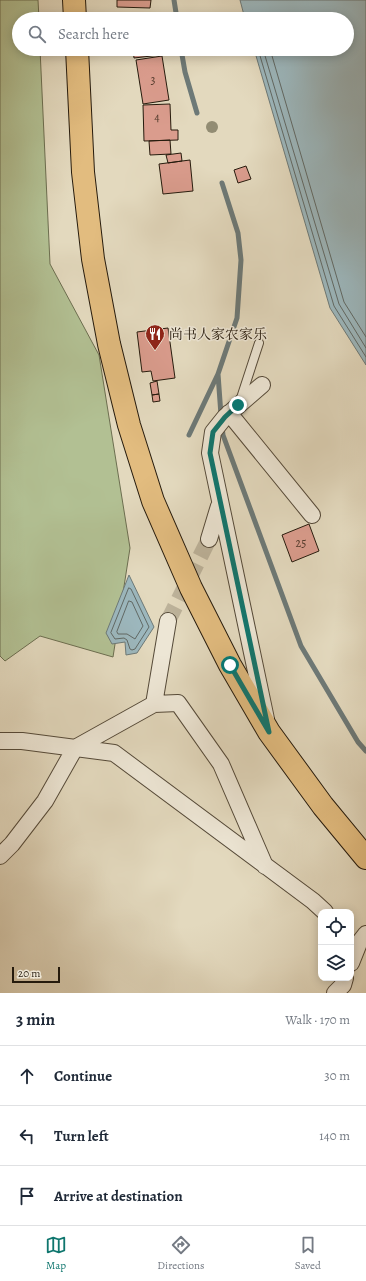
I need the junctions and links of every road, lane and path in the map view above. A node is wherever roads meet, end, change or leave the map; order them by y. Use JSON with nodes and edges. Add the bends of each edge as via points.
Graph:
{"nodes":[{"id":1,"x":74,"y":0,"type":"edge"},
{"id":2,"x":75,"y":12,"type":"edge"},
{"id":3,"x":77,"y":56,"type":"edge"},
{"id":4,"x":259,"y":343,"type":"dead end"},
{"id":5,"x":262,"y":386,"type":"dead end"},
{"id":6,"x":231,"y":412,"type":"junction"},
{"id":7,"x":220,"y":505,"type":"junction"},
{"id":8,"x":312,"y":515,"type":"dead end"},
{"id":9,"x":209,"y":539,"type":"tunnel mouth"},
{"id":10,"x":168,"y":621,"type":"tunnel mouth"},
{"id":11,"x":154,"y":704,"type":"junction"},
{"id":12,"x":269,"y":732,"type":"junction"},
{"id":13,"x":0,"y":741,"type":"edge"},
{"id":14,"x":75,"y":748,"type":"junction"},
{"id":15,"x":0,"y":856,"type":"edge"},
{"id":16,"x":366,"y":858,"type":"edge"},
{"id":17,"x":266,"y":866,"type":"junction"},
{"id":18,"x":322,"y":909,"type":"edge"},
{"id":19,"x":360,"y":941,"type":"edge"},
{"id":20,"x":354,"y":956,"type":"edge"},
{"id":21,"x":344,"y":981,"type":"edge"},
{"id":22,"x":335,"y":993,"type":"edge"}],
"edges":[{"from":1,"to":2,"type":"main road"},
{"from":3,"to":12,"type":"main road","via":[[83,172],[93,259],[109,344],[129,425],[153,501],[191,588],[230,665]]},
{"from":4,"to":6,"type":"lane"},
{"from":5,"to":6,"type":"street"},
{"from":6,"to":7,"type":"street","via":[[213,432],[210,453]]},
{"from":6,"to":8,"type":"street"},
{"from":7,"to":9,"type":"street"},
{"from":7,"to":12,"type":"street"},
{"from":10,"to":11,"type":"street"},
{"from":11,"to":14,"type":"street"},
{"from":11,"to":17,"type":"street","via":[[178,703],[221,764]]},
{"from":12,"to":16,"type":"main road","via":[[323,806]]},
{"from":13,"to":14,"type":"street","via":[[22,741]]},
{"from":14,"to":15,"type":"street","via":[[46,801]]},
{"from":14,"to":17,"type":"street","via":[[114,753]]},
{"from":17,"to":18,"type":"street"},
{"from":19,"to":20,"type":"street"},
{"from":21,"to":22,"type":"street"}]}
